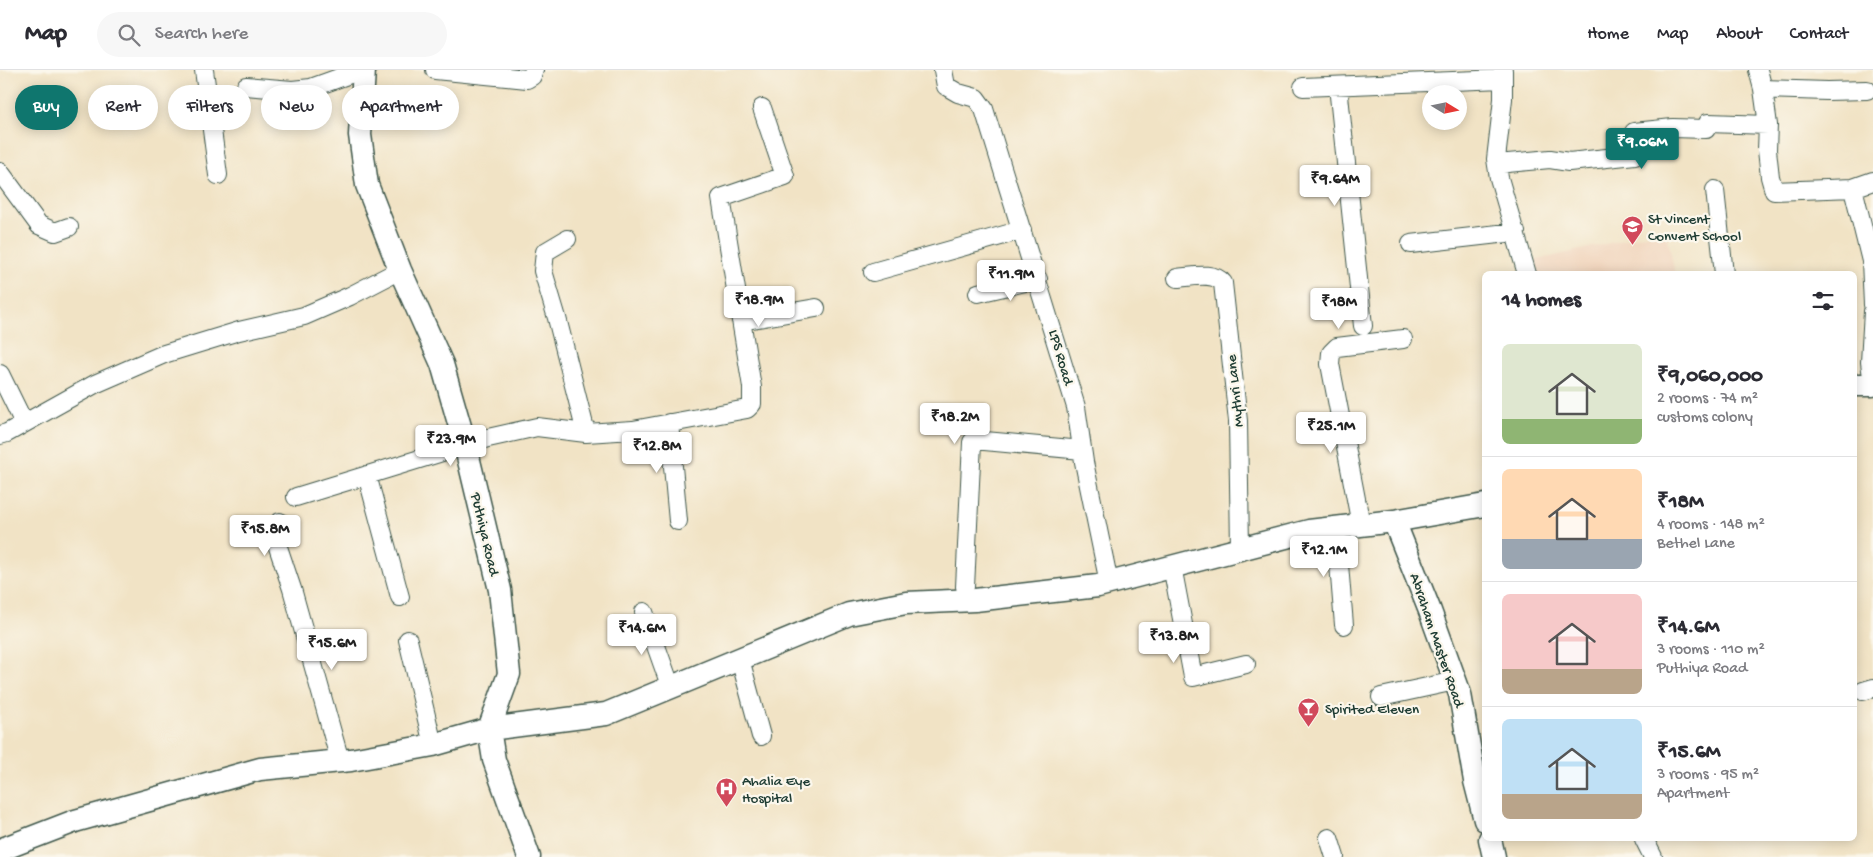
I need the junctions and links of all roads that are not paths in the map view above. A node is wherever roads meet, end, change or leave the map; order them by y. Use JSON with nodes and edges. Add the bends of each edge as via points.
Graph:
{"nodes":[{"id":1,"x":204,"y":70,"type":"edge"},
{"id":2,"x":362,"y":70,"type":"edge"},
{"id":3,"x":435,"y":70,"type":"edge"},
{"id":4,"x":534,"y":70,"type":"edge"},
{"id":5,"x":943,"y":70,"type":"edge"},
{"id":6,"x":1758,"y":70,"type":"edge"},
{"id":7,"x":1503,"y":75,"type":"edge"},
{"id":8,"x":251,"y":86,"type":"edge"},
{"id":9,"x":1338,"y":86,"type":"junction"},
{"id":10,"x":1303,"y":87,"type":"dead end"},
{"id":11,"x":1763,"y":89,"type":"junction"},
{"id":12,"x":1867,"y":90,"type":"dead end"},
{"id":13,"x":762,"y":108,"type":"dead end"},
{"id":14,"x":1768,"y":125,"type":"junction"},
{"id":15,"x":1497,"y":164,"type":"junction"},
{"id":16,"x":0,"y":172,"type":"edge"},
{"id":17,"x":218,"y":175,"type":"dead end"},
{"id":18,"x":1873,"y":181,"type":"edge"},
{"id":19,"x":1853,"y":188,"type":"junction"},
{"id":20,"x":1715,"y":190,"type":"dead end"},
{"id":21,"x":69,"y":227,"type":"dead end"},
{"id":22,"x":1022,"y":230,"type":"junction"},
{"id":23,"x":1516,"y":232,"type":"junction"},
{"id":24,"x":567,"y":239,"type":"dead end"},
{"id":25,"x":1411,"y":244,"type":"dead end"},
{"id":26,"x":400,"y":270,"type":"junction"},
{"id":27,"x":1526,"y":271,"type":"edge"},
{"id":28,"x":1724,"y":271,"type":"edge"},
{"id":29,"x":872,"y":272,"type":"dead end"},
{"id":30,"x":1177,"y":278,"type":"dead end"},
{"id":31,"x":1038,"y":279,"type":"junction"},
{"id":32,"x":978,"y":293,"type":"dead end"},
{"id":33,"x":1873,"y":305,"type":"edge"},
{"id":34,"x":816,"y":308,"type":"dead end"},
{"id":35,"x":1873,"y":311,"type":"edge"},
{"id":36,"x":741,"y":321,"type":"junction"},
{"id":37,"x":1363,"y":326,"type":"dead end"},
{"id":38,"x":1403,"y":339,"type":"dead end"},
{"id":39,"x":0,"y":374,"type":"edge"},
{"id":40,"x":1857,"y":385,"type":"edge"},
{"id":41,"x":1873,"y":385,"type":"edge"},
{"id":42,"x":24,"y":423,"type":"junction"},
{"id":43,"x":669,"y":423,"type":"junction"},
{"id":44,"x":586,"y":433,"type":"junction"},
{"id":45,"x":0,"y":435,"type":"edge"},
{"id":46,"x":465,"y":444,"type":"junction"},
{"id":47,"x":1082,"y":450,"type":"junction"},
{"id":48,"x":367,"y":475,"type":"junction"},
{"id":49,"x":296,"y":497,"type":"dead end"},
{"id":50,"x":1482,"y":506,"type":"edge"},
{"id":51,"x":678,"y":521,"type":"dead end"},
{"id":52,"x":1394,"y":521,"type":"junction"},
{"id":53,"x":280,"y":522,"type":"dead end"},
{"id":54,"x":1361,"y":525,"type":"junction"},
{"id":55,"x":1336,"y":528,"type":"junction"},
{"id":56,"x":1240,"y":548,"type":"junction"},
{"id":57,"x":1172,"y":566,"type":"junction"},
{"id":58,"x":1109,"y":583,"type":"junction"},
{"id":59,"x":965,"y":587,"type":"dead end"},
{"id":60,"x":400,"y":597,"type":"dead end"},
{"id":61,"x":644,"y":612,"type":"dead end"},
{"id":62,"x":1344,"y":625,"type":"dead end"},
{"id":63,"x":408,"y":640,"type":"dead end"},
{"id":64,"x":740,"y":659,"type":"junction"},
{"id":65,"x":1246,"y":664,"type":"dead end"},
{"id":66,"x":1455,"y":681,"type":"junction"},
{"id":67,"x":671,"y":688,"type":"junction"},
{"id":68,"x":1380,"y":697,"type":"dead end"},
{"id":69,"x":489,"y":728,"type":"junction"},
{"id":70,"x":761,"y":736,"type":"dead end"},
{"id":71,"x":433,"y":745,"type":"junction"},
{"id":72,"x":340,"y":761,"type":"junction"},
{"id":73,"x":1482,"y":808,"type":"edge"},
{"id":74,"x":1329,"y":838,"type":"dead end"},
{"id":75,"x":1490,"y":841,"type":"edge"},
{"id":76,"x":1645,"y":841,"type":"edge"},
{"id":77,"x":0,"y":850,"type":"edge"},
{"id":78,"x":529,"y":857,"type":"edge"},
{"id":79,"x":1335,"y":857,"type":"edge"},
{"id":80,"x":1494,"y":857,"type":"edge"},
{"id":81,"x":1653,"y":857,"type":"edge"}],
"edges":[{"from":1,"to":17,"type":"street"},
{"from":2,"to":8,"type":"street","via":[[311,88]]},
{"from":2,"to":26,"type":"street","name":"Puthiya Road","via":[[360,135],[367,185]]},
{"from":3,"to":4,"type":"street","via":[[527,79]]},
{"from":5,"to":22,"type":"street","name":"LPS Road","via":[[946,86],[976,98],[984,108]]},
{"from":6,"to":11,"type":"street"},
{"from":7,"to":9,"type":"street"},
{"from":7,"to":15,"type":"street"},
{"from":9,"to":10,"type":"street"},
{"from":9,"to":37,"type":"street"},
{"from":11,"to":12,"type":"street"},
{"from":11,"to":14,"type":"street"},
{"from":13,"to":36,"type":"street","via":[[785,176],[721,198]]},
{"from":14,"to":15,"type":"street","via":[[1708,123],[1706,129],[1634,132],[1635,155],[1569,162],[1550,160]]},
{"from":14,"to":19,"type":"street","via":[[1767,150],[1774,191]]},
{"from":15,"to":23,"type":"street"},
{"from":16,"to":21,"type":"street","via":[[38,225],[55,232]]},
{"from":18,"to":19,"type":"street"},
{"from":19,"to":33,"type":"street","via":[[1871,261]]},
{"from":20,"to":28,"type":"street"},
{"from":22,"to":29,"type":"street"},
{"from":22,"to":31,"type":"street","name":"LPS Road"},
{"from":23,"to":25,"type":"street"},
{"from":23,"to":27,"type":"street"},
{"from":24,"to":44,"type":"street","via":[[545,252],[543,271]]},
{"from":26,"to":42,"type":"street","via":[[304,316],[239,331],[164,354],[95,384]]},
{"from":26,"to":46,"type":"street","name":"Puthiya Road","via":[[442,364]]},
{"from":30,"to":56,"type":"street","name":"Mythri Lane","via":[[1212,276],[1220,278],[1223,283],[1238,421]]},
{"from":31,"to":32,"type":"street"},
{"from":31,"to":47,"type":"street","name":"LPS Road","via":[[1076,407]]},
{"from":34,"to":36,"type":"street"},
{"from":35,"to":41,"type":"street","via":[[1870,362]]},
{"from":36,"to":43,"type":"street","via":[[752,404],[747,409]]},
{"from":38,"to":54,"type":"street","via":[[1337,347],[1331,353],[1332,376]]},
{"from":39,"to":42,"type":"street"},
{"from":40,"to":41,"type":"street"},
{"from":42,"to":45,"type":"street"},
{"from":43,"to":44,"type":"street","via":[[633,430]]},
{"from":43,"to":51,"type":"street"},
{"from":44,"to":46,"type":"street","via":[[537,427]]},
{"from":46,"to":48,"type":"street"},
{"from":46,"to":69,"type":"street","name":"Puthiya Road","via":[[500,590],[509,674]]},
{"from":47,"to":58,"type":"street","name":"LPS Road"},
{"from":47,"to":59,"type":"street","via":[[972,442]]},
{"from":48,"to":49,"type":"street"},
{"from":48,"to":60,"type":"street"},
{"from":50,"to":52,"type":"street"},
{"from":52,"to":54,"type":"street"},
{"from":52,"to":66,"type":"street","name":"Abraham Master Road"},
{"from":53,"to":72,"type":"street","via":[[276,541]]},
{"from":54,"to":55,"type":"street"},
{"from":55,"to":56,"type":"street","via":[[1308,531]]},
{"from":55,"to":62,"type":"street"},
{"from":56,"to":57,"type":"street"},
{"from":57,"to":58,"type":"street"},
{"from":57,"to":65,"type":"street","via":[[1193,677]]},
{"from":58,"to":64,"type":"street","via":[[975,600],[906,603],[849,614]]},
{"from":61,"to":67,"type":"street"},
{"from":63,"to":71,"type":"street"},
{"from":64,"to":67,"type":"street"},
{"from":64,"to":70,"type":"street"},
{"from":66,"to":68,"type":"street"},
{"from":66,"to":73,"type":"street","name":"Abraham Master Road"},
{"from":67,"to":69,"type":"street","via":[[606,714]]},
{"from":69,"to":71,"type":"street"},
{"from":69,"to":78,"type":"street","name":"Puthiya Road","via":[[494,760]]},
{"from":71,"to":72,"type":"street"},
{"from":72,"to":77,"type":"street","via":[[260,768],[75,821]]},
{"from":74,"to":79,"type":"street"},
{"from":75,"to":80,"type":"street"},
{"from":76,"to":81,"type":"street"}]}
